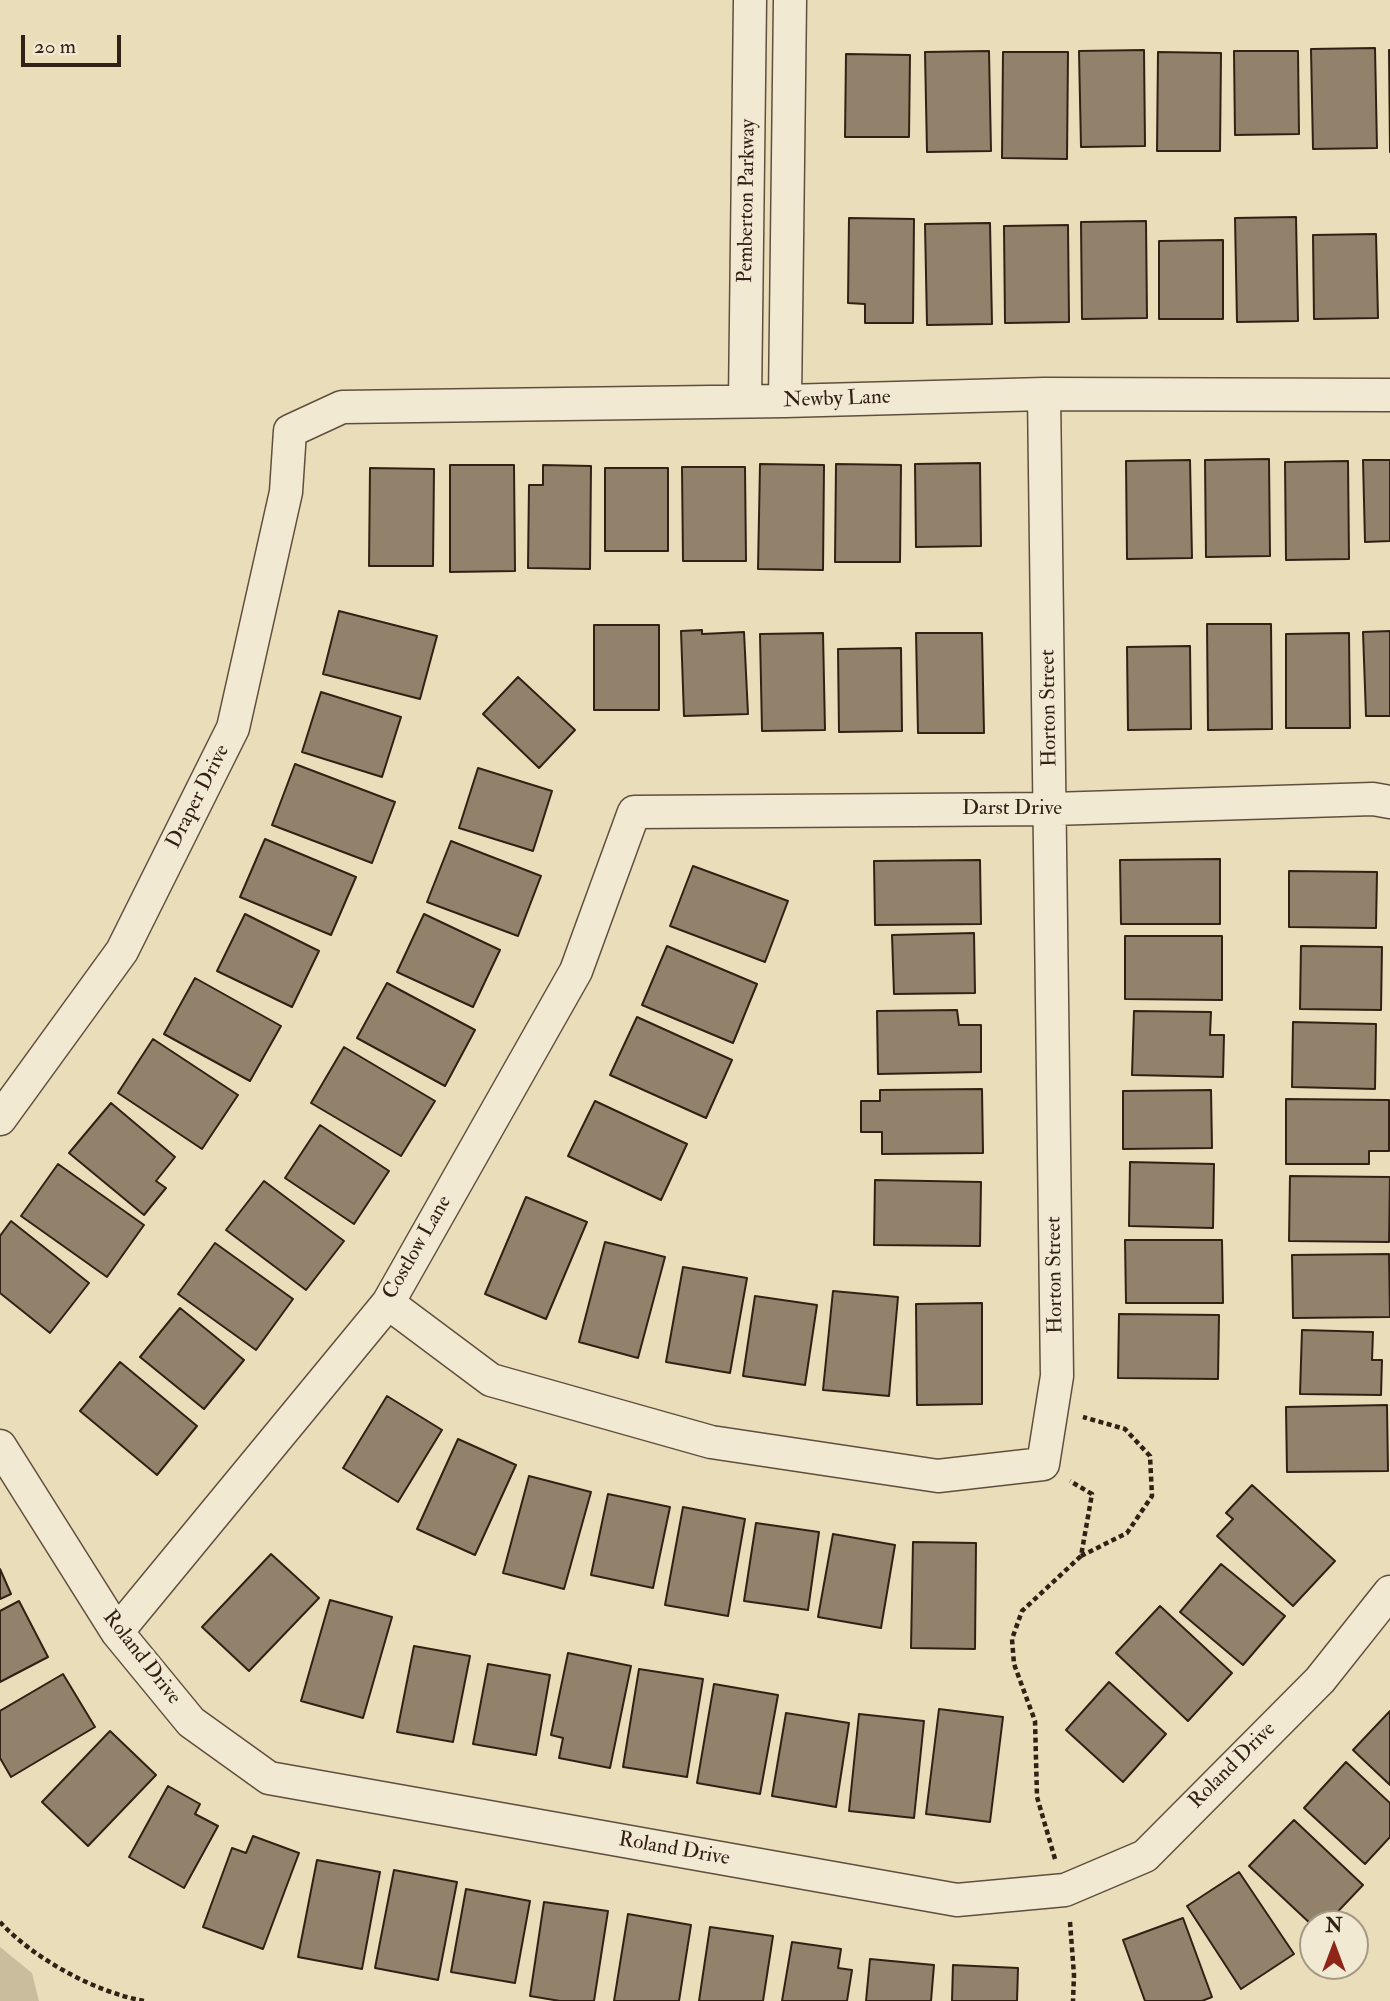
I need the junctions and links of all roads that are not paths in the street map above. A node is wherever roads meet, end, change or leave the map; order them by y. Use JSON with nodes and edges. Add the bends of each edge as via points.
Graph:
{"nodes":[{"id":1,"x":750,"y":0,"type":"edge"},
{"id":2,"x":790,"y":0,"type":"edge"},
{"id":3,"x":1044,"y":394,"type":"junction"},
{"id":4,"x":1390,"y":395,"type":"edge"},
{"id":5,"x":745,"y":401,"type":"junction"},
{"id":6,"x":785,"y":401,"type":"junction"},
{"id":7,"x":290,"y":431,"type":"joint"},
{"id":8,"x":1390,"y":802,"type":"edge"},
{"id":9,"x":1052,"y":809,"type":"junction"},
{"id":10,"x":634,"y":812,"type":"joint"},
{"id":11,"x":0,"y":1119,"type":"edge"},
{"id":12,"x":388,"y":1303,"type":"junction"},
{"id":13,"x":0,"y":1446,"type":"edge"},
{"id":14,"x":1390,"y":1592,"type":"edge"},
{"id":15,"x":117,"y":1632,"type":"junction"}],
"edges":[{"from":1,"to":5,"type":"street","name":"Pemberton Parkway"},
{"from":2,"to":6,"type":"street","name":"Pemberton Parkway"},
{"from":3,"to":4,"type":"street","name":"Newby Lane"},
{"from":3,"to":6,"type":"street","name":"Newby Lane"},
{"from":3,"to":9,"type":"street","name":"Horton Street"},
{"from":5,"to":6,"type":"street","name":"Newby Lane"},
{"from":5,"to":7,"type":"street","name":"Newby Lane","via":[[342,407]]},
{"from":7,"to":11,"type":"street","name":"Draper Drive","via":[[286,492],[233,729],[122,951]]},
{"from":8,"to":9,"type":"street","name":"Darst Drive"},
{"from":9,"to":10,"type":"street","name":"Darst Drive"},
{"from":9,"to":12,"type":"street","name":"Horton Street","via":[[1057,1376],[1043,1464],[938,1476],[711,1442],[491,1380]]},
{"from":10,"to":12,"type":"street","name":"Costlow Lane","via":[[576,971]]},
{"from":12,"to":15,"type":"street","name":"Costlow Lane"},
{"from":13,"to":15,"type":"street","name":"Roland Drive"},
{"from":14,"to":15,"type":"street","name":"Roland Drive","via":[[1320,1680],[1145,1856],[1065,1890],[957,1900],[269,1778],[191,1722]]}]}
